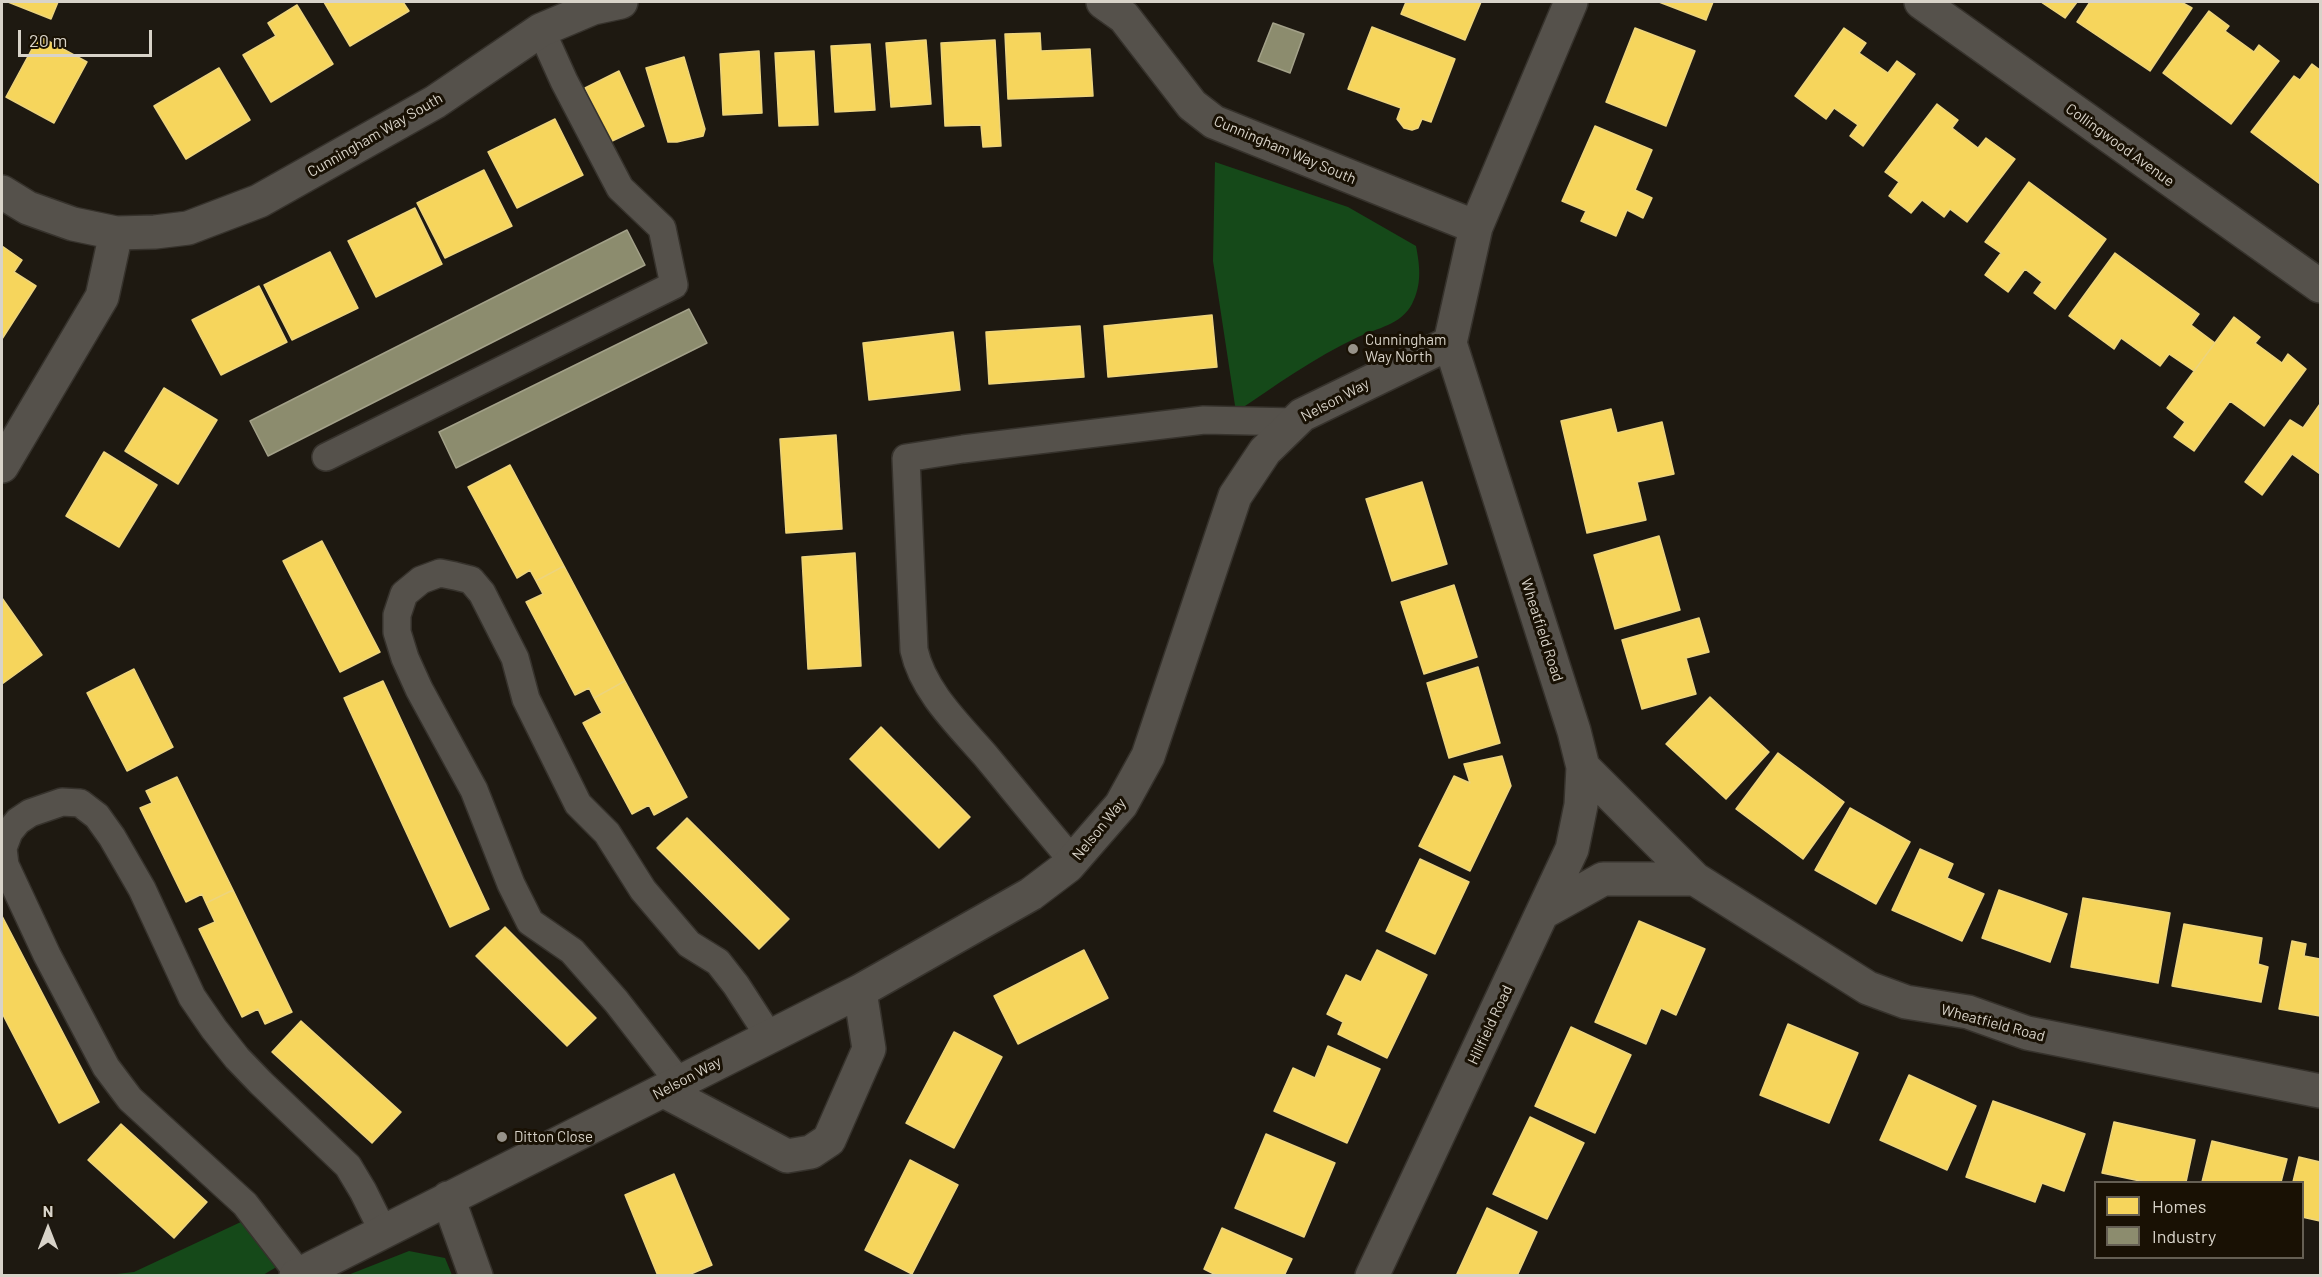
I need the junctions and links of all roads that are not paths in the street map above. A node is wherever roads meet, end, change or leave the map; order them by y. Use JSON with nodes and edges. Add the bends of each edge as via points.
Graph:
{"nodes":[{"id":1,"x":621,"y":2,"type":"edge"},
{"id":2,"x":1102,"y":2,"type":"edge"},
{"id":3,"x":1571,"y":2,"type":"edge"},
{"id":4,"x":1921,"y":2,"type":"edge"},
{"id":5,"x":541,"y":30,"type":"junction"},
{"id":6,"x":2,"y":192,"type":"edge"},
{"id":7,"x":1476,"y":227,"type":"junction"},
{"id":8,"x":116,"y":233,"type":"junction"},
{"id":9,"x":2320,"y":286,"type":"edge"},
{"id":10,"x":1450,"y":343,"type":"junction"},
{"id":11,"x":1295,"y":422,"type":"junction"},
{"id":12,"x":326,"y":456,"type":"dead end"},
{"id":13,"x":2,"y":466,"type":"edge"},
{"id":14,"x":1583,"y":767,"type":"junction"},
{"id":15,"x":1073,"y":861,"type":"junction"},
{"id":16,"x":1695,"y":879,"type":"junction"},
{"id":17,"x":1542,"y":913,"type":"junction"},
{"id":18,"x":860,"y":991,"type":"junction"},
{"id":19,"x":769,"y":1036,"type":"junction"},
{"id":20,"x":671,"y":1086,"type":"junction"},
{"id":21,"x":2320,"y":1091,"type":"edge"},
{"id":22,"x":448,"y":1198,"type":"junction"},
{"id":23,"x":382,"y":1231,"type":"junction"},
{"id":24,"x":297,"y":1275,"type":"edge"},
{"id":25,"x":476,"y":1275,"type":"edge"},
{"id":26,"x":1372,"y":1275,"type":"edge"}],
"edges":[{"from":1,"to":5,"type":"street","name":"Cunningham Way South","via":[[592,8]]},
{"from":2,"to":7,"type":"street","name":"Cunningham Way South","via":[[1124,17],[1192,105],[1214,122]]},
{"from":3,"to":7,"type":"street"},
{"from":4,"to":9,"type":"street","name":"Collingwood Avenue"},
{"from":5,"to":8,"type":"street","name":"Cunningham Way South","via":[[435,102],[259,201],[188,228]]},
{"from":5,"to":12,"type":"lane","via":[[620,188],[662,228],[674,285]]},
{"from":6,"to":8,"type":"street","via":[[28,208],[73,224]]},
{"from":7,"to":10,"type":"street"},
{"from":8,"to":13,"type":"street","via":[[102,297]]},
{"from":10,"to":11,"type":"street","name":"Nelson Way","via":[[1302,415]]},
{"from":10,"to":14,"type":"street","name":"Wheatfield Road"},
{"from":11,"to":15,"type":"street","name":"Nelson Way","via":[[1265,451],[1235,496],[1148,756],[1121,806]]},
{"from":11,"to":15,"type":"lane","via":[[1204,420],[906,458],[914,650],[918,667],[960,726]]},
{"from":14,"to":16,"type":"street","name":"Wheatfield Road"},
{"from":14,"to":17,"type":"street","name":"Hillfield Road","via":[[1581,805],[1572,849]]},
{"from":15,"to":18,"type":"street","name":"Nelson Way","via":[[1031,894]]},
{"from":16,"to":17,"type":"street","via":[[1603,879]]},
{"from":16,"to":21,"type":"street","name":"Wheatfield Road","via":[[1868,988],[1906,1002],[1968,1012],[2027,1033]]},
{"from":17,"to":26,"type":"street","name":"Hillfield Road"},
{"from":18,"to":19,"type":"street","name":"Nelson Way"},
{"from":18,"to":20,"type":"street","via":[[869,1049],[829,1140],[811,1152],[787,1156]]},
{"from":19,"to":20,"type":"street","name":"Nelson Way"},
{"from":19,"to":20,"type":"lane","via":[[718,962],[688,944],[643,891],[607,833],[578,804],[526,699],[515,658],[482,593],[471,580],[441,573],[421,580],[404,594],[397,615],[397,632],[419,689],[474,790],[511,884],[530,922],[572,951],[616,1001]]},
{"from":20,"to":22,"type":"street","name":"Nelson Way"},
{"from":22,"to":23,"type":"street","name":"Nelson Way"},
{"from":22,"to":25,"type":"street"},
{"from":23,"to":24,"type":"street","name":"Nelson Way"},
{"from":23,"to":24,"type":"lane","via":[[348,1166],[253,1074],[192,997],[137,880],[97,816],[80,803],[62,802],[30,813],[9,832],[3,848],[5,865],[106,1067],[130,1099],[245,1204]]}]}
